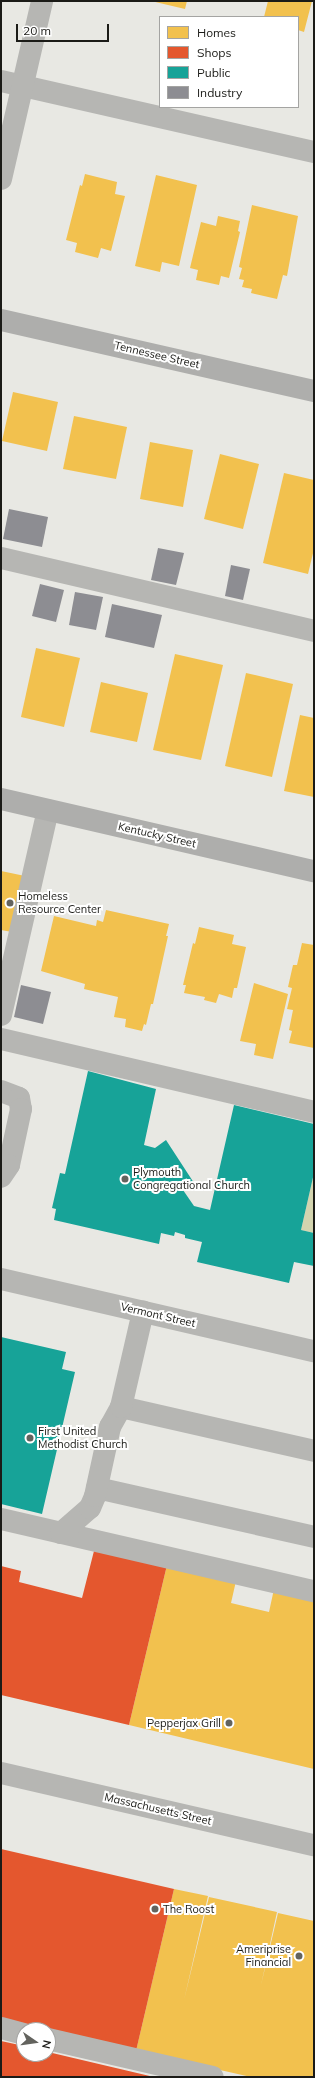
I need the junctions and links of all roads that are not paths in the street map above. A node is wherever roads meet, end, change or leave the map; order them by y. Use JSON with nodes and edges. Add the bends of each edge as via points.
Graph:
{"nodes":[{"id":1,"x":42,"y":1,"type":"edge"},
{"id":2,"x":1,"y":81,"type":"edge"},
{"id":3,"x":23,"y":86,"type":"junction"},
{"id":4,"x":314,"y":152,"type":"edge"},
{"id":5,"x":1,"y":178,"type":"edge"},
{"id":6,"x":1,"y":320,"type":"edge"},
{"id":7,"x":314,"y":391,"type":"edge"},
{"id":8,"x":1,"y":558,"type":"edge"},
{"id":9,"x":314,"y":630,"type":"edge"},
{"id":10,"x":1,"y":798,"type":"edge"},
{"id":11,"x":48,"y":810,"type":"junction"},
{"id":12,"x":314,"y":871,"type":"edge"},
{"id":13,"x":1,"y":1015,"type":"edge"},
{"id":14,"x":1,"y":1039,"type":"edge"},
{"id":15,"x":1,"y":1091,"type":"edge"},
{"id":16,"x":314,"y":1112,"type":"edge"},
{"id":17,"x":1,"y":1177,"type":"edge"},
{"id":18,"x":1,"y":1279,"type":"edge"},
{"id":19,"x":143,"y":1312,"type":"junction"},
{"id":20,"x":314,"y":1351,"type":"edge"},
{"id":21,"x":121,"y":1407,"type":"junction"},
{"id":22,"x":314,"y":1451,"type":"edge"},
{"id":23,"x":97,"y":1488,"type":"junction"},
{"id":24,"x":1,"y":1519,"type":"edge"},
{"id":25,"x":61,"y":1533,"type":"junction"},
{"id":26,"x":314,"y":1537,"type":"edge"},
{"id":27,"x":314,"y":1591,"type":"edge"},
{"id":28,"x":1,"y":1773,"type":"edge"},
{"id":29,"x":314,"y":1845,"type":"edge"},
{"id":30,"x":1,"y":2028,"type":"edge"},
{"id":31,"x":16,"y":2032,"type":"edge"},
{"id":32,"x":56,"y":2041,"type":"edge"},
{"id":33,"x":213,"y":2077,"type":"edge"}],
"edges":[{"from":1,"to":3,"type":"street"},
{"from":2,"to":3,"type":"street"},
{"from":3,"to":4,"type":"street"},
{"from":3,"to":5,"type":"street"},
{"from":6,"to":7,"type":"main road","name":"Tennessee Street"},
{"from":8,"to":9,"type":"street"},
{"from":10,"to":11,"type":"main road","name":"Kentucky Street"},
{"from":11,"to":12,"type":"main road","name":"Kentucky Street"},
{"from":11,"to":13,"type":"street"},
{"from":14,"to":16,"type":"street"},
{"from":15,"to":17,"type":"street","via":[[19,1098],[22,1109],[8,1165]]},
{"from":18,"to":19,"type":"street","name":"Vermont Street"},
{"from":19,"to":20,"type":"street","name":"Vermont Street"},
{"from":19,"to":21,"type":"street"},
{"from":21,"to":22,"type":"street"},
{"from":21,"to":23,"type":"street","via":[[110,1427]]},
{"from":23,"to":25,"type":"street","via":[[90,1508]]},
{"from":23,"to":26,"type":"street"},
{"from":24,"to":25,"type":"street"},
{"from":25,"to":27,"type":"street"},
{"from":28,"to":29,"type":"street","name":"Massachusetts Street"},
{"from":30,"to":31,"type":"street"},
{"from":32,"to":33,"type":"street"}]}
